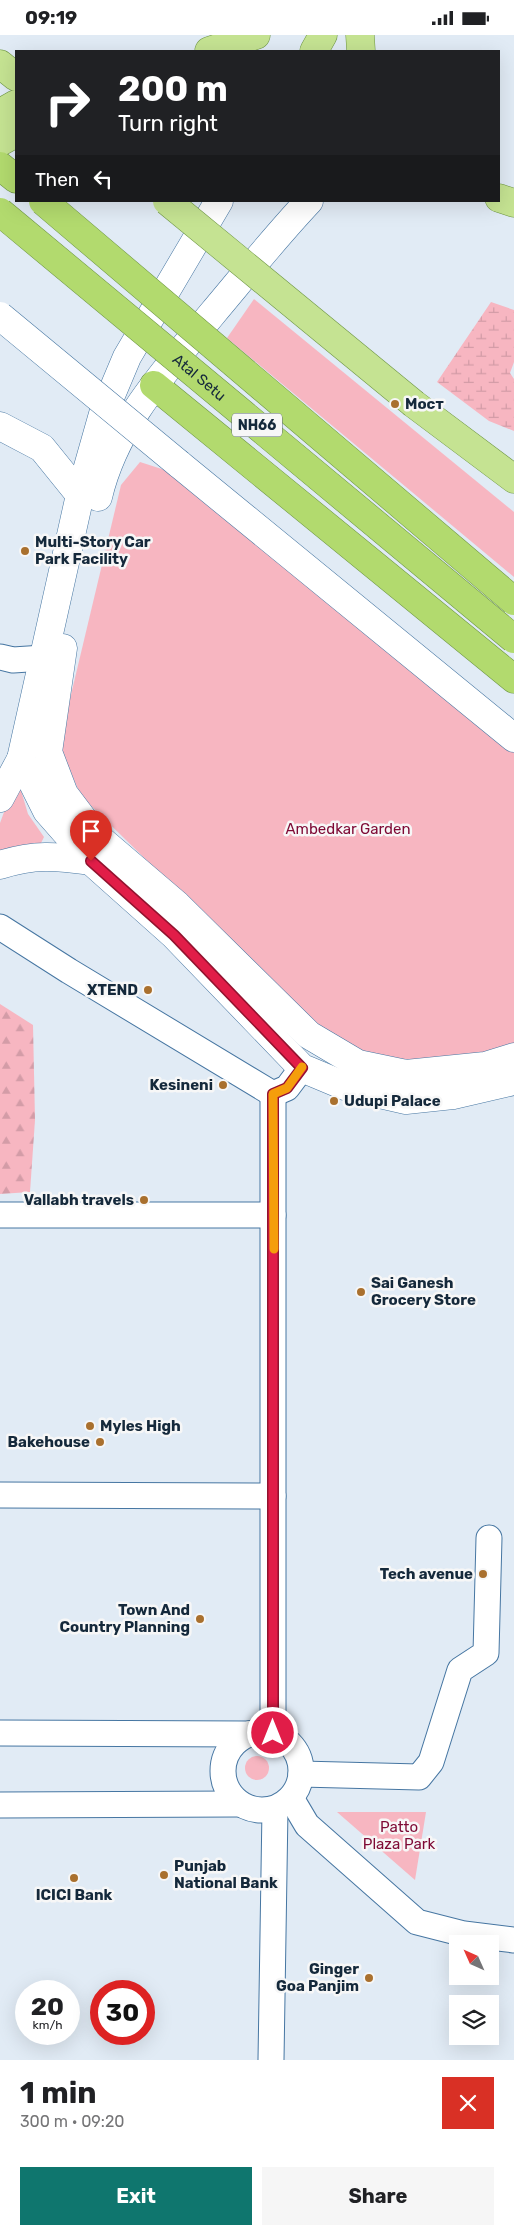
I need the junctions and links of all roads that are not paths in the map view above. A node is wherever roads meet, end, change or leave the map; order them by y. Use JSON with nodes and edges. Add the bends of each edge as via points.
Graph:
{"nodes":[{"id":1,"x":256,"y":35,"type":"edge"},
{"id":2,"x":323,"y":35,"type":"edge"},
{"id":3,"x":360,"y":35,"type":"edge"},
{"id":4,"x":212,"y":50,"type":"edge"},
{"id":5,"x":315,"y":50,"type":"edge"},
{"id":6,"x":361,"y":50,"type":"edge"},
{"id":7,"x":0,"y":64,"type":"edge"},
{"id":8,"x":15,"y":76,"type":"edge"},
{"id":9,"x":15,"y":105,"type":"edge"},
{"id":10,"x":0,"y":113,"type":"edge"},
{"id":11,"x":15,"y":134,"type":"edge"},
{"id":12,"x":0,"y":142,"type":"edge"},
{"id":13,"x":0,"y":166,"type":"edge"},
{"id":14,"x":15,"y":178,"type":"edge"},
{"id":15,"x":500,"y":198,"type":"edge"},
{"id":16,"x":44,"y":202,"type":"edge"},
{"id":17,"x":168,"y":202,"type":"edge"},
{"id":18,"x":218,"y":202,"type":"edge"},
{"id":19,"x":308,"y":202,"type":"edge"},
{"id":20,"x":514,"y":203,"type":"edge"},
{"id":21,"x":0,"y":211,"type":"edge"},
{"id":22,"x":0,"y":316,"type":"edge"},
{"id":23,"x":114,"y":388,"type":"junction"},
{"id":24,"x":147,"y":395,"type":"junction"},
{"id":25,"x":0,"y":426,"type":"edge"},
{"id":26,"x":514,"y":479,"type":"edge"},
{"id":27,"x":80,"y":495,"type":"junction"},
{"id":28,"x":514,"y":601,"type":"edge"},
{"id":29,"x":514,"y":639,"type":"edge"},
{"id":30,"x":0,"y":657,"type":"edge"},
{"id":31,"x":44,"y":658,"type":"junction"},
{"id":32,"x":514,"y":679,"type":"edge"},
{"id":33,"x":514,"y":738,"type":"edge"},
{"id":34,"x":21,"y":759,"type":"junction"},
{"id":35,"x":0,"y":798,"type":"edge"},
{"id":36,"x":91,"y":861,"type":"junction"},
{"id":37,"x":0,"y":865,"type":"edge"},
{"id":38,"x":0,"y":927,"type":"edge"},
{"id":39,"x":514,"y":1057,"type":"edge"},
{"id":40,"x":302,"y":1068,"type":"junction"},
{"id":41,"x":514,"y":1081,"type":"edge"},
{"id":42,"x":273,"y":1094,"type":"junction"},
{"id":43,"x":0,"y":1215,"type":"edge"},
{"id":44,"x":274,"y":1215,"type":"junction"},
{"id":45,"x":0,"y":1495,"type":"edge"},
{"id":46,"x":273,"y":1496,"type":"junction"},
{"id":47,"x":490,"y":1538,"type":"dead end"},
{"id":48,"x":0,"y":1733,"type":"edge"},
{"id":49,"x":273,"y":1733,"type":"junction"},
{"id":50,"x":248,"y":1734,"type":"junction"},
{"id":51,"x":301,"y":1774,"type":"junction"},
{"id":52,"x":238,"y":1803,"type":"junction"},
{"id":53,"x":283,"y":1803,"type":"junction"},
{"id":54,"x":0,"y":1805,"type":"edge"},
{"id":55,"x":514,"y":1940,"type":"edge"},
{"id":56,"x":270,"y":2060,"type":"edge"}],
"edges":[{"from":1,"to":4,"type":"main road"},
{"from":2,"to":5,"type":"main road"},
{"from":3,"to":6,"type":"main road"},
{"from":7,"to":8,"type":"main road"},
{"from":9,"to":10,"type":"main road"},
{"from":11,"to":12,"type":"main road"},
{"from":13,"to":14,"type":"highway"},
{"from":15,"to":20,"type":"main road"},
{"from":16,"to":28,"type":"highway","number":"NH66","bridge":true},
{"from":17,"to":26,"type":"main road","bridge":true,"via":[[414,404]]},
{"from":18,"to":23,"type":"main road","via":[[127,357]]},
{"from":19,"to":24,"type":"main road"},
{"from":21,"to":29,"type":"highway","name":"Atal Setu","number":"NH66","bridge":true},
{"from":22,"to":33,"type":"main road","bridge":true},
{"from":23,"to":24,"type":"main road","via":[[121,386],[140,400]]},
{"from":23,"to":27,"type":"main road"},
{"from":24,"to":32,"type":"highway"},
{"from":24,"to":39,"type":"main road","via":[[123,432],[103,478],[62,650],[48,751],[64,794],[95,835],[177,905],[309,1035],[358,1064],[406,1074],[485,1067]]},
{"from":25,"to":27,"type":"main road","via":[[42,448]]},
{"from":27,"to":31,"type":"main road"},
{"from":30,"to":31,"type":"street","via":[[13,660]]},
{"from":31,"to":34,"type":"main road"},
{"from":34,"to":35,"type":"main road"},
{"from":34,"to":36,"type":"main road","via":[[47,811]]},
{"from":36,"to":37,"type":"main road","via":[[51,855],[25,857]]},
{"from":36,"to":40,"type":"main road","via":[[174,935]]},
{"from":38,"to":42,"type":"street"},
{"from":40,"to":41,"type":"main road","via":[[345,1086],[406,1100],[453,1095]]},
{"from":40,"to":42,"type":"street","via":[[287,1088]]},
{"from":42,"to":44,"type":"street"},
{"from":43,"to":44,"type":"street"},
{"from":44,"to":46,"type":"street"},
{"from":45,"to":46,"type":"street"},
{"from":46,"to":49,"type":"street"},
{"from":47,"to":51,"type":"street","via":[[486,1653],[460,1670],[432,1762],[420,1777]]},
{"from":48,"to":50,"type":"street"},
{"from":49,"to":50,"type":"street"},
{"from":49,"to":51,"type":"street","via":[[294,1749],[300,1761]]},
{"from":50,"to":52,"type":"street","via":[[236,1741],[222,1766],[228,1793]]},
{"from":51,"to":53,"type":"street","via":[[298,1787]]},
{"from":52,"to":53,"type":"street","via":[[256,1811]]},
{"from":52,"to":54,"type":"street"},
{"from":53,"to":55,"type":"street","via":[[416,1922],[464,1934]]},
{"from":53,"to":56,"type":"street"}]}
